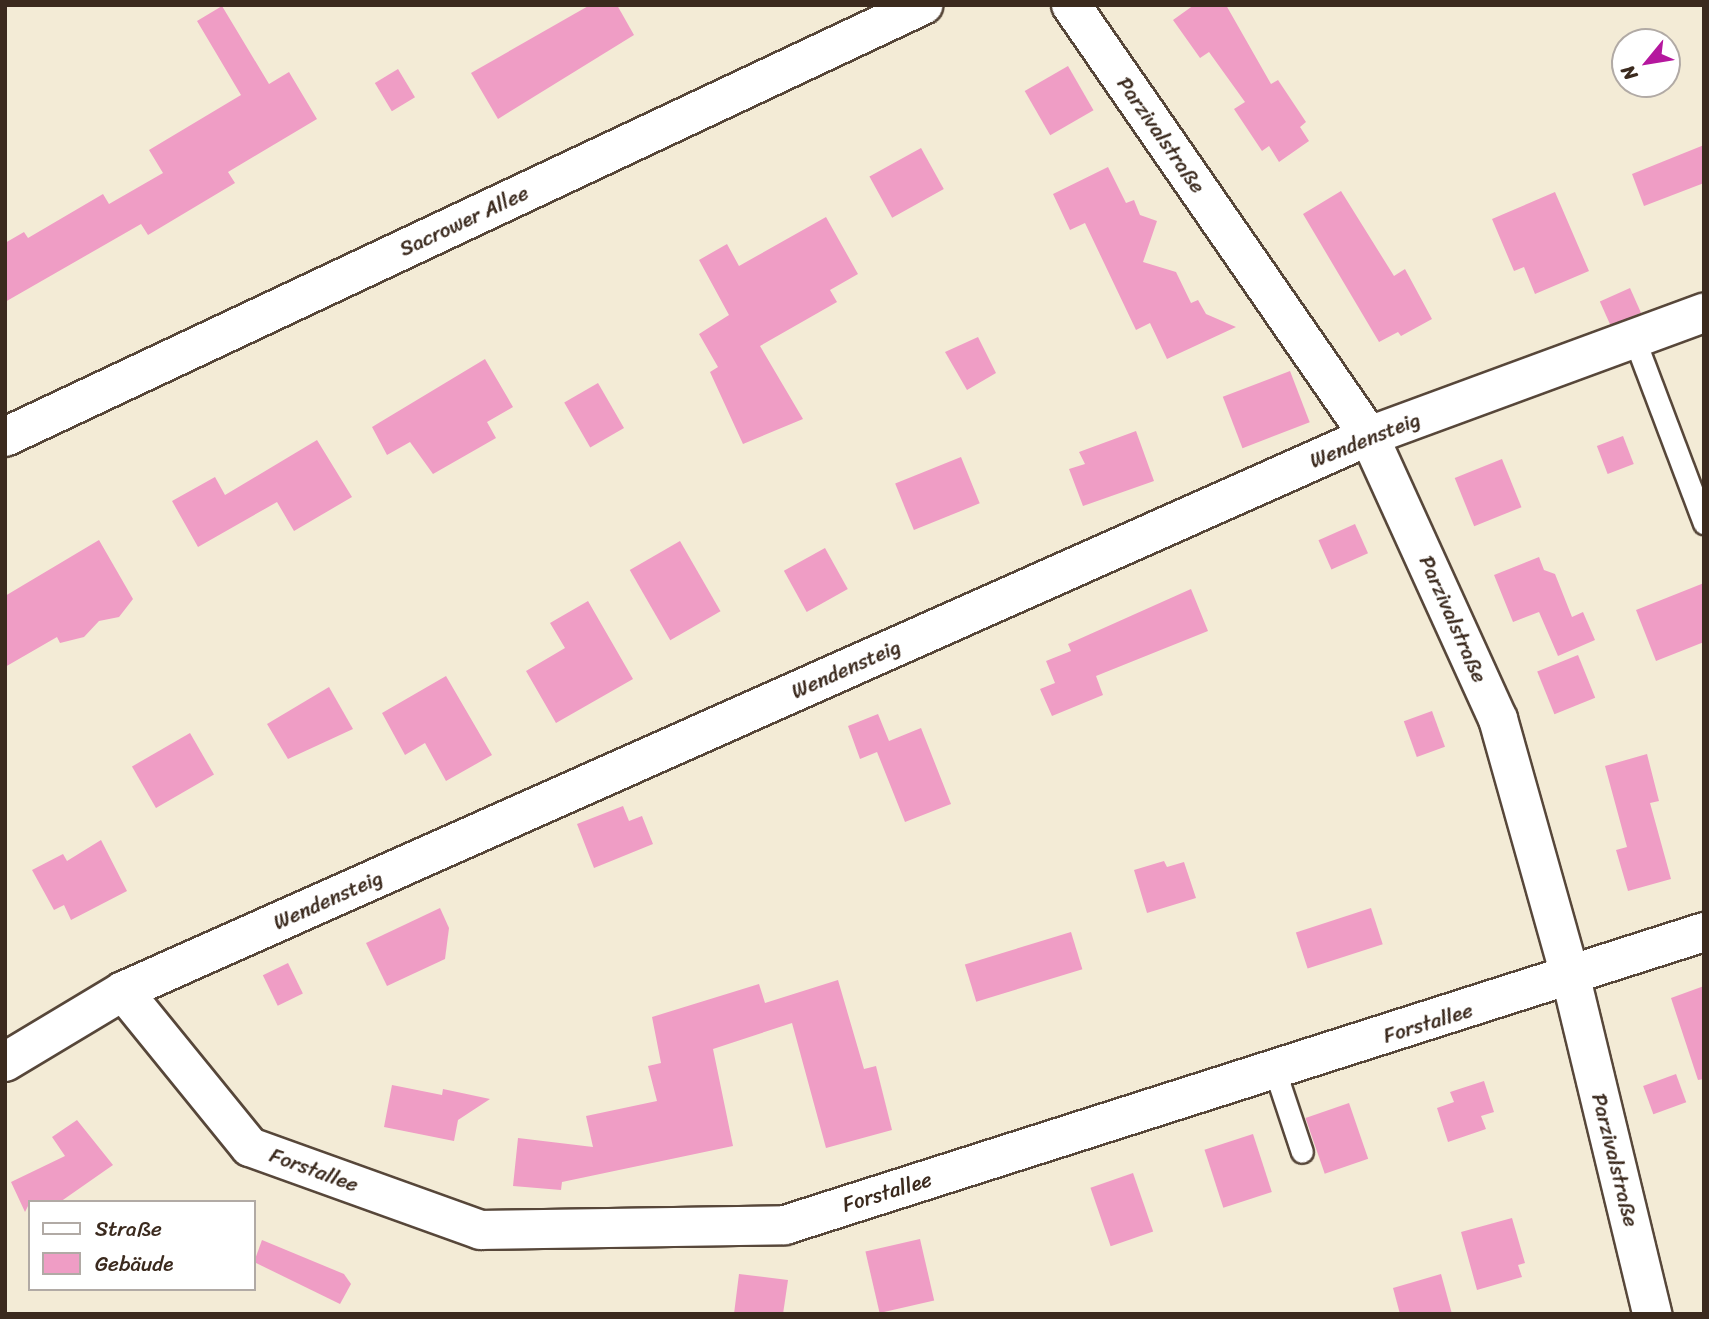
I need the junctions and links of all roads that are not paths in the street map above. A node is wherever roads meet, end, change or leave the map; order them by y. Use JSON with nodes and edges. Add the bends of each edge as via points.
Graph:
{"nodes":[{"id":1,"x":923,"y":5,"type":"edge"},
{"id":2,"x":1071,"y":5,"type":"edge"},
{"id":3,"x":1704,"y":313,"type":"edge"},
{"id":4,"x":1634,"y":338,"type":"junction"},
{"id":5,"x":1369,"y":436,"type":"junction"},
{"id":6,"x":5,"y":437,"type":"edge"},
{"id":7,"x":1704,"y":523,"type":"edge"},
{"id":8,"x":1704,"y":932,"type":"edge"},
{"id":9,"x":1571,"y":978,"type":"junction"},
{"id":10,"x":123,"y":991,"type":"junction"},
{"id":11,"x":5,"y":1062,"type":"edge"},
{"id":12,"x":1275,"y":1071,"type":"junction"},
{"id":13,"x":1302,"y":1152,"type":"dead end"},
{"id":14,"x":1652,"y":1314,"type":"edge"}],
"edges":[{"from":1,"to":6,"type":"street","name":"Sacrower Allee"},
{"from":2,"to":5,"type":"street","name":"Parzivalstraße"},
{"from":3,"to":4,"type":"street","name":"Wendensteig"},
{"from":4,"to":5,"type":"street","name":"Wendensteig"},
{"from":4,"to":7,"type":"lane"},
{"from":5,"to":9,"type":"street","name":"Parzivalstraße","via":[[1498,719]]},
{"from":5,"to":10,"type":"street","name":"Wendensteig"},
{"from":8,"to":9,"type":"street","name":"Forstallee"},
{"from":9,"to":12,"type":"street","name":"Forstallee"},
{"from":9,"to":14,"type":"street","name":"Parzivalstraße"},
{"from":10,"to":11,"type":"street","name":"Wendensteig"},
{"from":10,"to":12,"type":"street","name":"Forstallee","via":[[250,1147],[481,1230],[785,1225]]},
{"from":12,"to":13,"type":"lane"}]}
